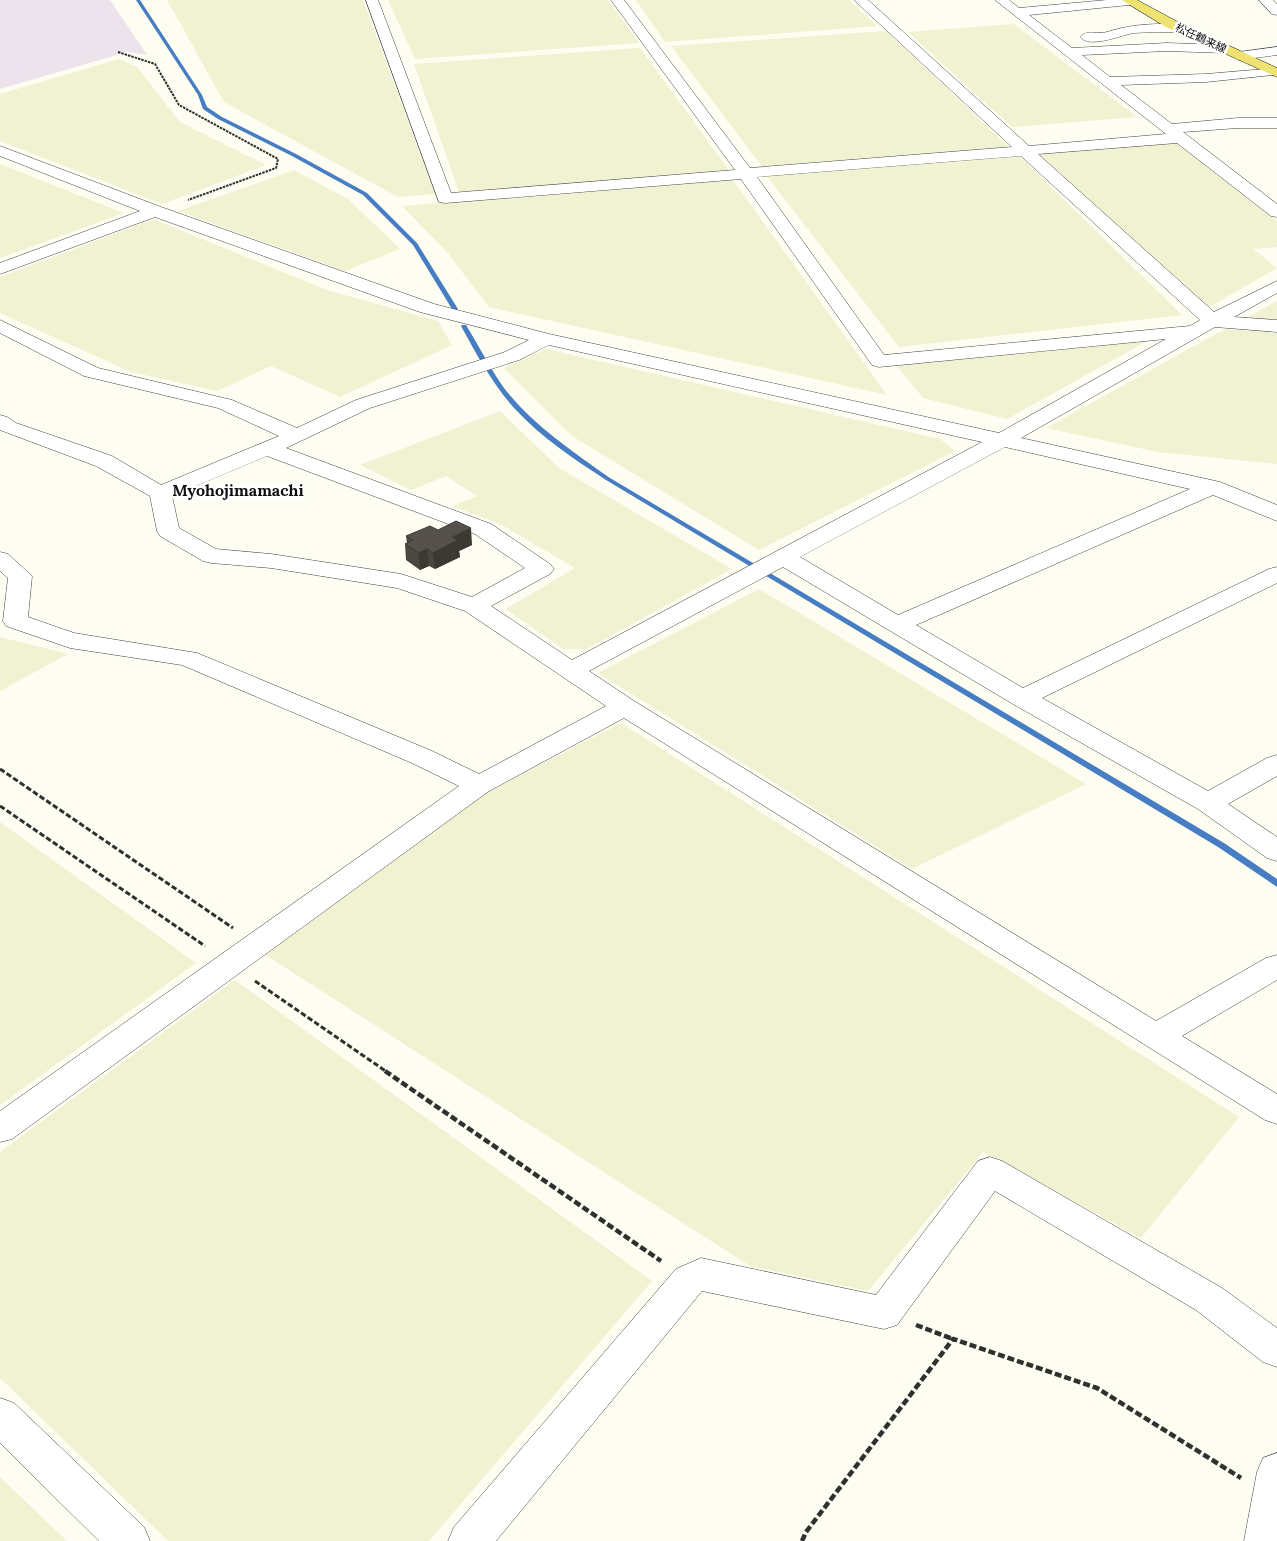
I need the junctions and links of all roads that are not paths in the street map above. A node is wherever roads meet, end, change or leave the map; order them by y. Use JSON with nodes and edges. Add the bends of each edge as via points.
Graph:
{"nodes":[{"id":1,"x":372,"y":0,"type":"edge"},
{"id":2,"x":616,"y":0,"type":"edge"},
{"id":3,"x":860,"y":0,"type":"edge"},
{"id":4,"x":1001,"y":0,"type":"edge"},
{"id":5,"x":1128,"y":0,"type":"edge"},
{"id":6,"x":1265,"y":0,"type":"edge"},
{"id":7,"x":1277,"y":11,"type":"edge"},
{"id":8,"x":1016,"y":12,"type":"junction"},
{"id":9,"x":1178,"y":28,"type":"junction"},
{"id":10,"x":1050,"y":38,"type":"junction"},
{"id":11,"x":1226,"y":49,"type":"junction"},
{"id":12,"x":1277,"y":51,"type":"edge"},
{"id":13,"x":1068,"y":52,"type":"junction"},
{"id":14,"x":1239,"y":56,"type":"junction"},
{"id":15,"x":1275,"y":72,"type":"edge"},
{"id":16,"x":1106,"y":81,"type":"junction"},
{"id":17,"x":1277,"y":123,"type":"edge"},
{"id":18,"x":1174,"y":133,"type":"junction"},
{"id":19,"x":0,"y":151,"type":"edge"},
{"id":20,"x":1025,"y":151,"type":"junction"},
{"id":21,"x":746,"y":174,"type":"junction"},
{"id":22,"x":155,"y":212,"type":"junction"},
{"id":23,"x":1277,"y":212,"type":"edge"},
{"id":24,"x":0,"y":269,"type":"edge"},
{"id":25,"x":1277,"y":286,"type":"edge"},
{"id":26,"x":1212,"y":321,"type":"junction"},
{"id":27,"x":0,"y":326,"type":"edge"},
{"id":28,"x":1277,"y":326,"type":"edge"},
{"id":29,"x":1194,"y":331,"type":"junction"},
{"id":30,"x":547,"y":339,"type":"junction"},
{"id":31,"x":0,"y":421,"type":"edge"},
{"id":32,"x":297,"y":436,"type":"junction"},
{"id":33,"x":1002,"y":440,"type":"junction"},
{"id":34,"x":268,"y":449,"type":"junction"},
{"id":35,"x":1212,"y":486,"type":"junction"},
{"id":36,"x":160,"y":493,"type":"junction"},
{"id":37,"x":1277,"y":514,"type":"edge"},
{"id":38,"x":0,"y":559,"type":"edge"},
{"id":39,"x":776,"y":560,"type":"junction"},
{"id":40,"x":1277,"y":574,"type":"edge"},
{"id":41,"x":474,"y":606,"type":"junction"},
{"id":42,"x":897,"y":624,"type":"junction"},
{"id":43,"x":570,"y":671,"type":"junction"},
{"id":44,"x":1022,"y":698,"type":"junction"},
{"id":45,"x":625,"y":707,"type":"junction"},
{"id":46,"x":1277,"y":764,"type":"edge"},
{"id":47,"x":479,"y":785,"type":"junction"},
{"id":48,"x":1208,"y":803,"type":"junction"},
{"id":49,"x":1277,"y":851,"type":"edge"},
{"id":50,"x":1277,"y":966,"type":"edge"},
{"id":51,"x":1156,"y":1036,"type":"junction"},
{"id":52,"x":1277,"y":1112,"type":"edge"},
{"id":53,"x":0,"y":1129,"type":"edge"},
{"id":54,"x":1277,"y":1350,"type":"edge"},
{"id":55,"x":0,"y":1416,"type":"edge"},
{"id":56,"x":1275,"y":1485,"type":"edge"},
{"id":57,"x":129,"y":1541,"type":"edge"},
{"id":58,"x":469,"y":1541,"type":"edge"},
{"id":59,"x":1265,"y":1541,"type":"edge"}],
"edges":[{"from":1,"to":21,"type":"street","via":[[445,198]]},
{"from":2,"to":21,"type":"street"},
{"from":3,"to":20,"type":"street"},
{"from":4,"to":8,"type":"street"},
{"from":5,"to":8,"type":"street"},
{"from":5,"to":9,"type":"main road","name":"松任鶴来線"},
{"from":6,"to":7,"type":"street"},
{"from":8,"to":10,"type":"street"},
{"from":9,"to":10,"type":"street","via":[[1113,32],[1110,36]]},
{"from":9,"to":11,"type":"main road","name":"松任鶴来線"},
{"from":10,"to":13,"type":"street"},
{"from":11,"to":13,"type":"street","via":[[1166,47]]},
{"from":11,"to":14,"type":"main road","name":"松任鶴来線"},
{"from":12,"to":14,"type":"street"},
{"from":13,"to":16,"type":"street"},
{"from":14,"to":15,"type":"main road","name":"松任鶴来線"},
{"from":15,"to":16,"type":"street"},
{"from":16,"to":18,"type":"street"},
{"from":17,"to":18,"type":"street","via":[[1238,123]]},
{"from":18,"to":20,"type":"street"},
{"from":18,"to":23,"type":"street"},
{"from":19,"to":22,"type":"street"},
{"from":20,"to":21,"type":"street"},
{"from":20,"to":26,"type":"street"},
{"from":21,"to":29,"type":"street","via":[[879,361]]},
{"from":22,"to":24,"type":"street"},
{"from":22,"to":30,"type":"street","via":[[427,308]]},
{"from":25,"to":26,"type":"street"},
{"from":26,"to":28,"type":"street"},
{"from":26,"to":29,"type":"street"},
{"from":27,"to":32,"type":"street","via":[[91,372],[225,404]]},
{"from":29,"to":33,"type":"street"},
{"from":30,"to":32,"type":"street","via":[[495,361],[363,404]]},
{"from":30,"to":33,"type":"street"},
{"from":31,"to":36,"type":"street","via":[[104,461]]},
{"from":32,"to":34,"type":"street"},
{"from":33,"to":35,"type":"street"},
{"from":33,"to":39,"type":"street"},
{"from":34,"to":36,"type":"street"},
{"from":34,"to":41,"type":"street","via":[[483,529],[542,569]]},
{"from":35,"to":37,"type":"street"},
{"from":35,"to":42,"type":"street"},
{"from":36,"to":41,"type":"street","via":[[168,531],[211,556],[272,561],[401,581]]},
{"from":38,"to":47,"type":"street","via":[[20,576],[16,621],[70,640],[188,658],[422,757]]},
{"from":39,"to":42,"type":"street"},
{"from":39,"to":43,"type":"street"},
{"from":40,"to":44,"type":"street"},
{"from":41,"to":43,"type":"street"},
{"from":42,"to":44,"type":"street"},
{"from":43,"to":45,"type":"street"},
{"from":44,"to":48,"type":"street"},
{"from":45,"to":47,"type":"street"},
{"from":45,"to":51,"type":"street"},
{"from":46,"to":48,"type":"street"},
{"from":47,"to":53,"type":"street"},
{"from":48,"to":49,"type":"street"},
{"from":50,"to":51,"type":"street"},
{"from":51,"to":52,"type":"street"},
{"from":54,"to":58,"type":"street","via":[[1209,1299],[990,1171],[884,1313],[701,1274],[688,1280]]},
{"from":55,"to":57,"type":"street"},
{"from":56,"to":59,"type":"street"}]}
